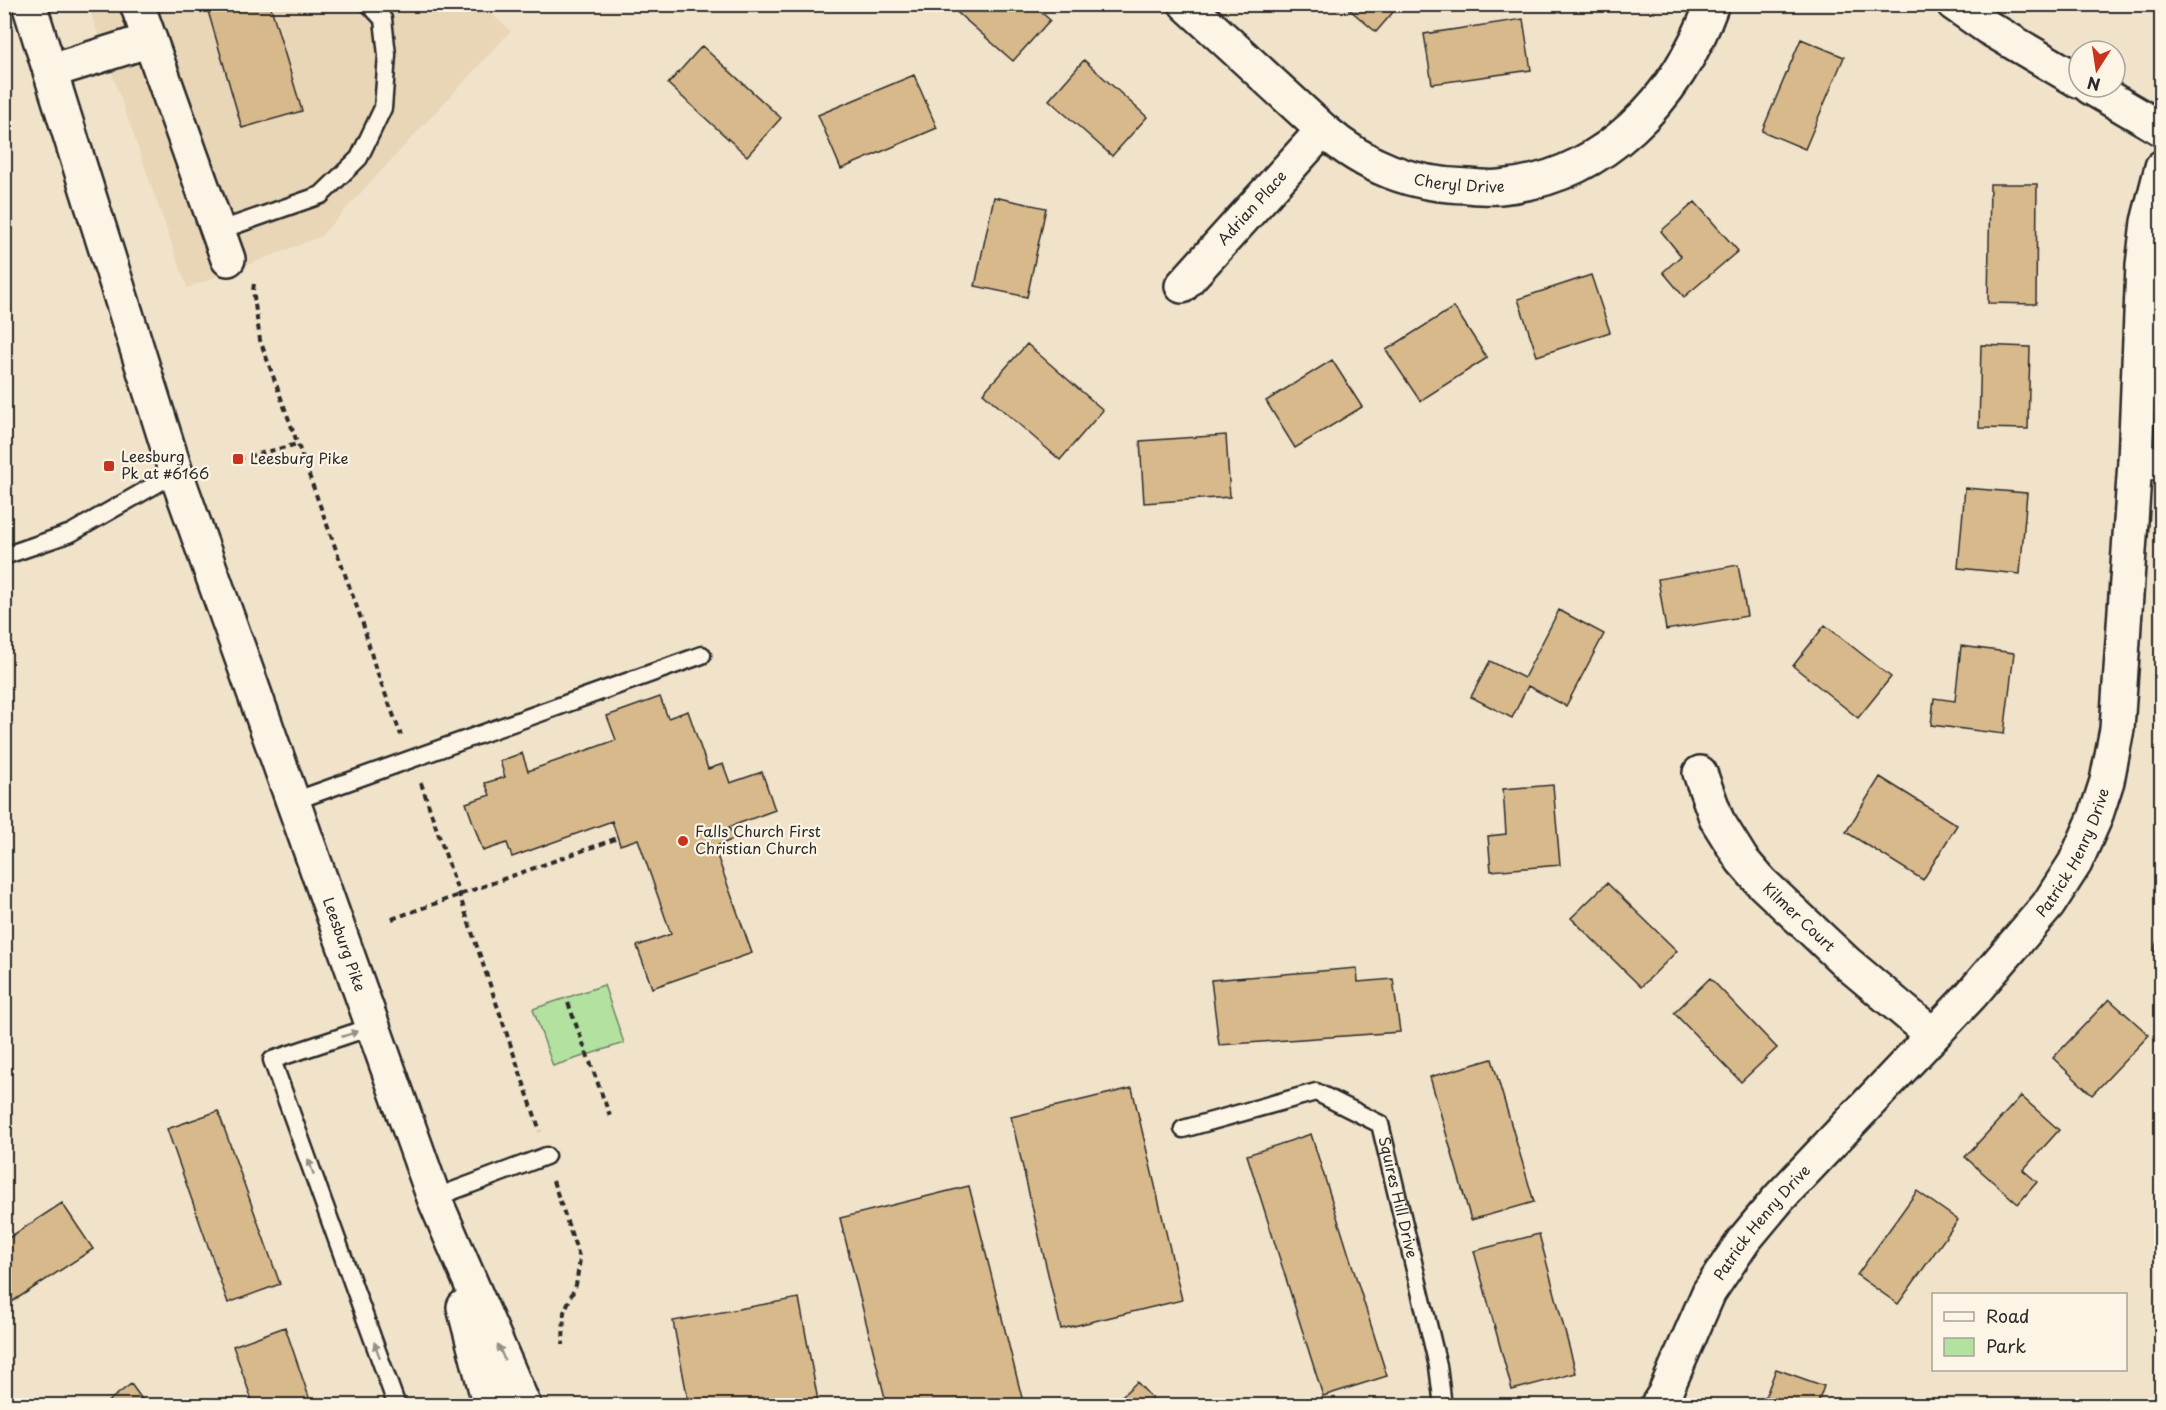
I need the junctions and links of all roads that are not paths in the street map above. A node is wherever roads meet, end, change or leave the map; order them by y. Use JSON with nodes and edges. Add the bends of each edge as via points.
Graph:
{"nodes":[{"id":1,"x":29,"y":4,"type":"edge"},
{"id":2,"x":137,"y":4,"type":"edge"},
{"id":3,"x":369,"y":4,"type":"edge"},
{"id":4,"x":1186,"y":4,"type":"edge"},
{"id":5,"x":1712,"y":4,"type":"edge"},
{"id":6,"x":1954,"y":4,"type":"edge"},
{"id":7,"x":150,"y":40,"type":"junction"},
{"id":8,"x":51,"y":71,"type":"junction"},
{"id":9,"x":2067,"y":74,"type":"edge"},
{"id":10,"x":2111,"y":99,"type":"edge"},
{"id":11,"x":2162,"y":129,"type":"edge"},
{"id":12,"x":1323,"y":130,"type":"junction"},
{"id":13,"x":2162,"y":167,"type":"edge"},
{"id":14,"x":223,"y":245,"type":"joint"},
{"id":15,"x":1182,"y":286,"type":"dead end"},
{"id":16,"x":2148,"y":462,"type":"edge"},
{"id":17,"x":176,"y":473,"type":"junction"},
{"id":18,"x":4,"y":556,"type":"edge"},
{"id":19,"x":702,"y":655,"type":"dead end"},
{"id":20,"x":1700,"y":773,"type":"dead end"},
{"id":21,"x":294,"y":801,"type":"junction"},
{"id":22,"x":374,"y":1026,"type":"junction"},
{"id":23,"x":1932,"y":1035,"type":"junction"},
{"id":24,"x":1182,"y":1129,"type":"dead end"},
{"id":25,"x":546,"y":1156,"type":"road end"},
{"id":26,"x":434,"y":1198,"type":"junction"},
{"id":27,"x":397,"y":1406,"type":"edge"},
{"id":28,"x":490,"y":1406,"type":"edge"},
{"id":29,"x":524,"y":1406,"type":"edge"},
{"id":30,"x":1443,"y":1406,"type":"edge"},
{"id":31,"x":1657,"y":1406,"type":"edge"}],
"edges":[{"from":1,"to":8,"type":"street","name":"Leesburg Pike"},
{"from":2,"to":7,"type":"street"},
{"from":3,"to":14,"type":"lane","via":[[383,19],[387,55],[383,108],[359,158],[321,195]]},
{"from":4,"to":12,"type":"street","name":"Cheryl Drive"},
{"from":5,"to":12,"type":"street","name":"Cheryl Drive","via":[[1676,77],[1647,114],[1611,146],[1584,163],[1538,180],[1500,188],[1442,186],[1403,177],[1372,164]]},
{"from":6,"to":9,"type":"street"},
{"from":7,"to":8,"type":"street"},
{"from":7,"to":14,"type":"street"},
{"from":8,"to":17,"type":"street","name":"Leesburg Pike"},
{"from":10,"to":11,"type":"street"},
{"from":12,"to":15,"type":"street","name":"Adrian Place"},
{"from":13,"to":16,"type":"street","name":"Patrick Henry Drive","via":[[2148,222],[2143,265]]},
{"from":16,"to":23,"type":"street","name":"Patrick Henry Drive","via":[[2117,729],[2095,818],[2075,863],[2048,905]]},
{"from":17,"to":18,"type":"lane","via":[[71,533]]},
{"from":17,"to":21,"type":"street","name":"Leesburg Pike"},
{"from":19,"to":21,"type":"lane"},
{"from":20,"to":23,"type":"street","name":"Kilmer Court","via":[[1717,820],[1761,882],[1847,963]]},
{"from":21,"to":22,"type":"street","name":"Leesburg Pike"},
{"from":22,"to":26,"type":"street","name":"Leesburg Pike"},
{"from":27,"to":22,"type":"lane","one_way":true,"via":[[272,1060]]},
{"from":23,"to":31,"type":"street","name":"Patrick Henry Drive","via":[[1744,1240],[1709,1292]]},
{"from":24,"to":30,"type":"lane","name":"Squires Hill Drive","via":[[1316,1092],[1380,1124],[1438,1366]]},
{"from":25,"to":26,"type":"lane"},
{"from":26,"to":28,"type":"street","name":"Leesburg Pike"},
{"from":29,"to":26,"type":"street","name":"Leesburg Pike","one_way":true}]}
